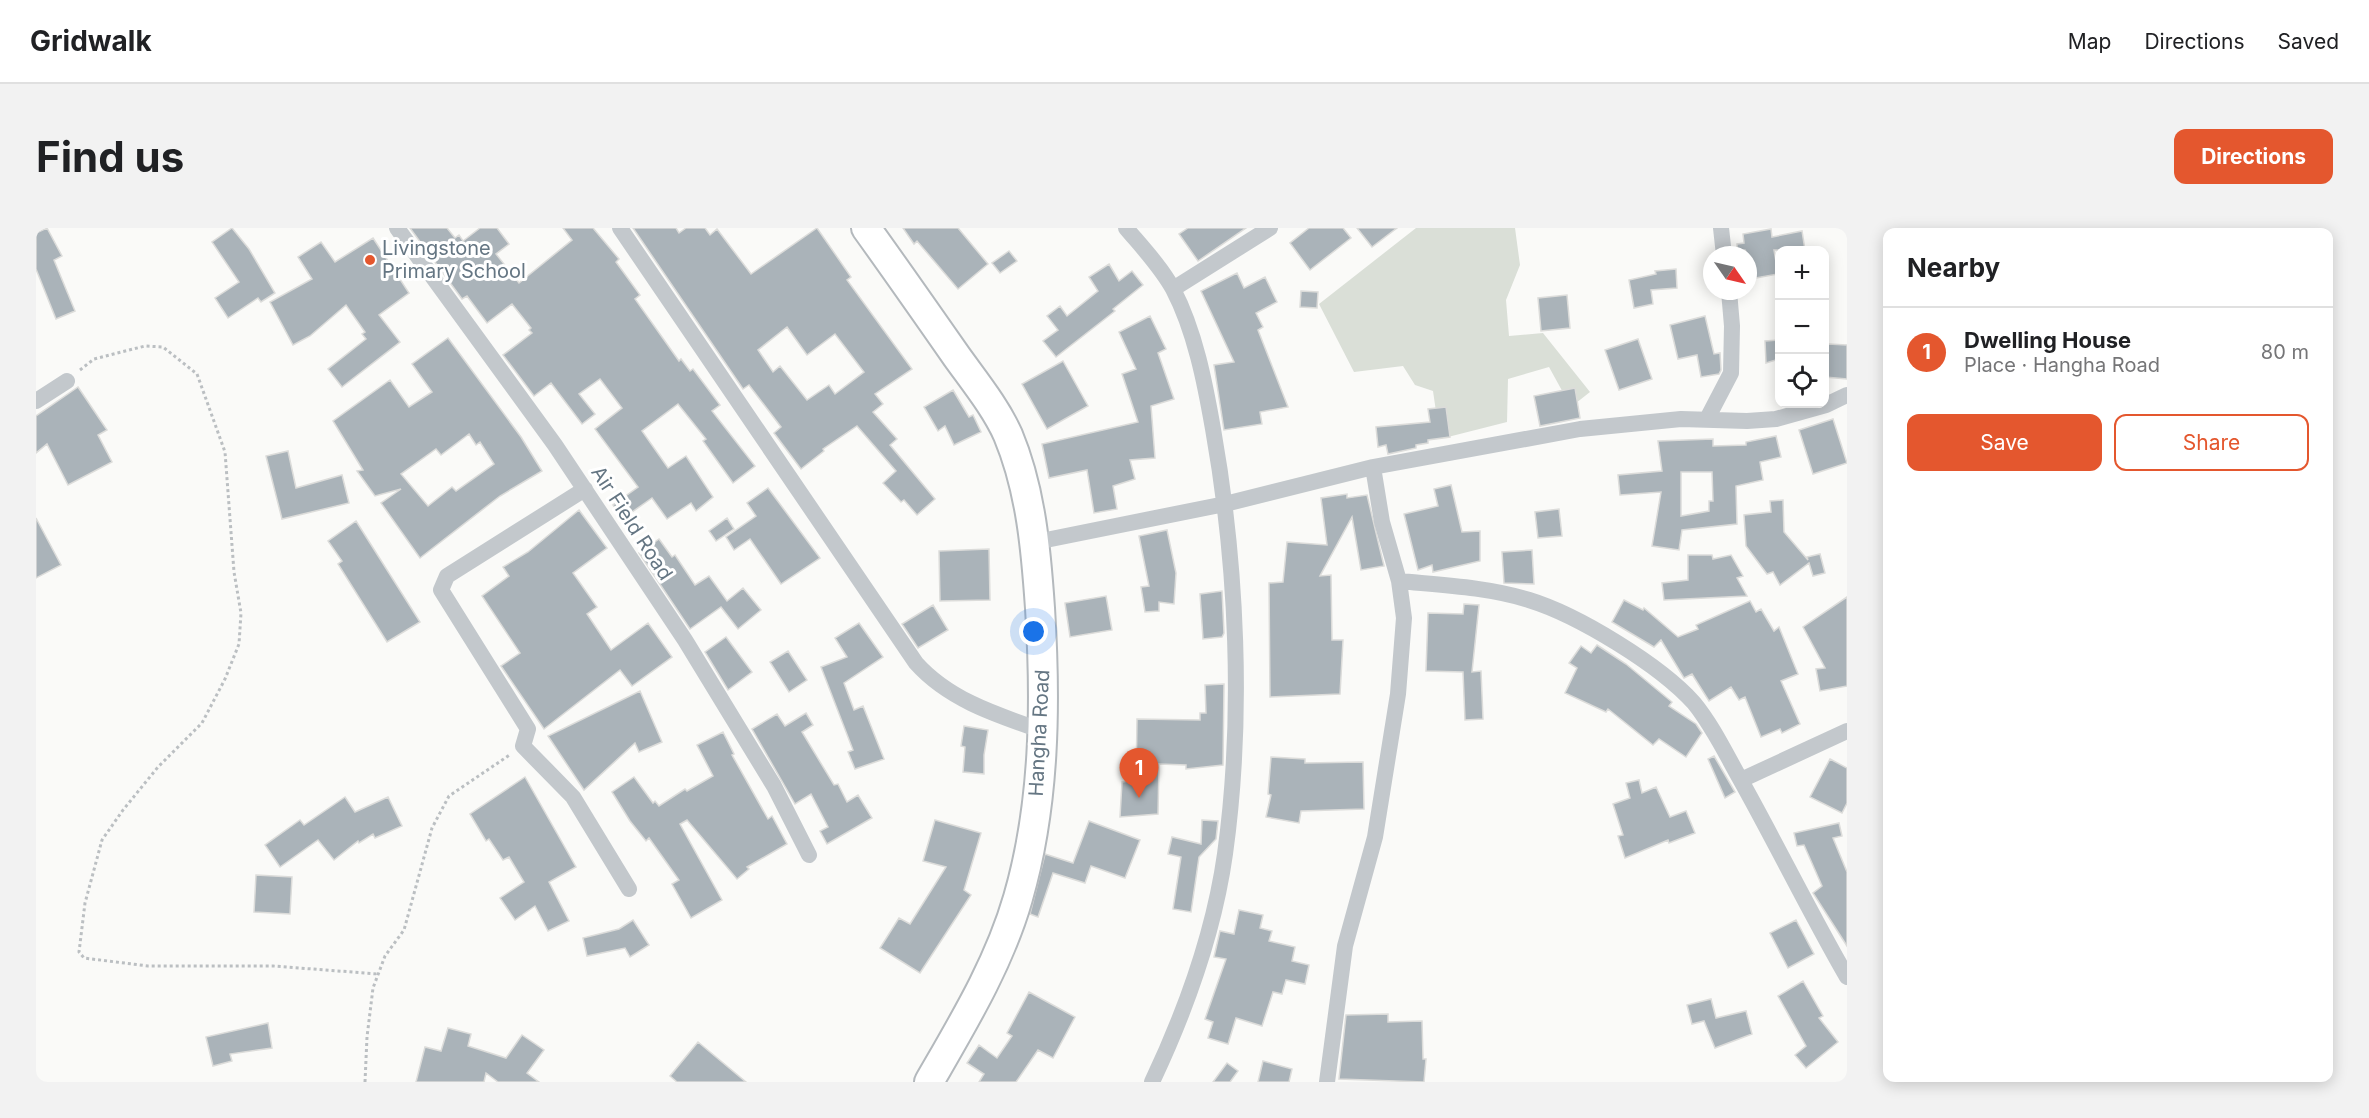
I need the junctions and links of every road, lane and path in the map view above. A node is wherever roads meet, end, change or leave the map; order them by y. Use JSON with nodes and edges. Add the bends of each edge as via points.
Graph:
{"nodes":[{"id":1,"x":397,"y":228,"type":"edge"},
{"id":2,"x":620,"y":228,"type":"edge"},
{"id":3,"x":866,"y":228,"type":"edge"},
{"id":4,"x":1126,"y":228,"type":"edge"},
{"id":5,"x":1270,"y":228,"type":"edge"},
{"id":6,"x":1721,"y":228,"type":"edge"},
{"id":7,"x":1723,"y":246,"type":"edge"},
{"id":8,"x":1173,"y":289,"type":"junction"},
{"id":9,"x":1730,"y":300,"type":"edge"},
{"id":10,"x":67,"y":381,"type":"joint"},
{"id":11,"x":1847,"y":395,"type":"edge"},
{"id":12,"x":36,"y":400,"type":"edge"},
{"id":13,"x":1707,"y":419,"type":"junction"},
{"id":14,"x":1374,"y":467,"type":"junction"},
{"id":15,"x":585,"y":489,"type":"junction"},
{"id":16,"x":1225,"y":504,"type":"junction"},
{"id":17,"x":1036,"y":542,"type":"junction"},
{"id":18,"x":1399,"y":581,"type":"junction"},
{"id":19,"x":1043,"y":731,"type":"junction"},
{"id":20,"x":1847,"y":731,"type":"edge"},
{"id":21,"x":523,"y":746,"type":"junction"},
{"id":22,"x":1741,"y":780,"type":"junction"},
{"id":23,"x":809,"y":855,"type":"dead end"},
{"id":24,"x":629,"y":888,"type":"dead end"},
{"id":25,"x":378,"y":975,"type":"junction"},
{"id":26,"x":1847,"y":976,"type":"edge"},
{"id":27,"x":365,"y":1082,"type":"edge"},
{"id":28,"x":929,"y":1082,"type":"edge"},
{"id":29,"x":1152,"y":1082,"type":"edge"},
{"id":30,"x":1327,"y":1082,"type":"edge"}],
"edges":[{"from":1,"to":15,"type":"street","name":"Air Field Road"},
{"from":2,"to":19,"type":"street","via":[[916,663],[934,683],[958,697]]},
{"from":3,"to":17,"type":"highway","name":"Hangha Road","via":[[982,391],[1007,434],[1022,478]]},
{"from":4,"to":8,"type":"street"},
{"from":5,"to":8,"type":"street"},
{"from":6,"to":7,"type":"street"},
{"from":8,"to":16,"type":"street","via":[[1198,358]]},
{"from":9,"to":13,"type":"street","via":[[1731,373]]},
{"from":10,"to":12,"type":"street"},
{"from":10,"to":25,"type":"path","via":[[94,359],[145,346],[162,347],[197,374],[225,452],[241,613],[239,644],[202,723],[158,767],[102,840],[85,903],[79,952],[84,958],[148,966],[273,966]]},
{"from":11,"to":13,"type":"street","via":[[1826,405],[1776,418]]},
{"from":13,"to":14,"type":"street","via":[[1580,429]]},
{"from":14,"to":16,"type":"street"},
{"from":14,"to":18,"type":"street","via":[[1382,522]]},
{"from":15,"to":21,"type":"street","via":[[447,576],[442,584],[448,605],[528,729]]},
{"from":15,"to":23,"type":"street","name":"Air Field Road","via":[[725,702]]},
{"from":16,"to":17,"type":"street"},
{"from":16,"to":29,"type":"street","via":[[1236,699],[1225,855],[1209,929],[1181,1017]]},
{"from":17,"to":19,"type":"highway","name":"Hangha Road"},
{"from":18,"to":22,"type":"street","via":[[1528,600],[1588,627],[1677,687],[1710,725]]},
{"from":18,"to":30,"type":"street","via":[[1404,618],[1398,694],[1375,837],[1345,946]]},
{"from":19,"to":28,"type":"highway","name":"Hangha Road","via":[[1032,838],[1018,899],[993,966]]},
{"from":20,"to":22,"type":"street"},
{"from":21,"to":24,"type":"street","via":[[573,797]]},
{"from":21,"to":25,"type":"path","via":[[449,796],[432,828],[404,930],[385,956]]},
{"from":22,"to":26,"type":"street"},
{"from":25,"to":27,"type":"path","via":[[368,1027]]}]}
